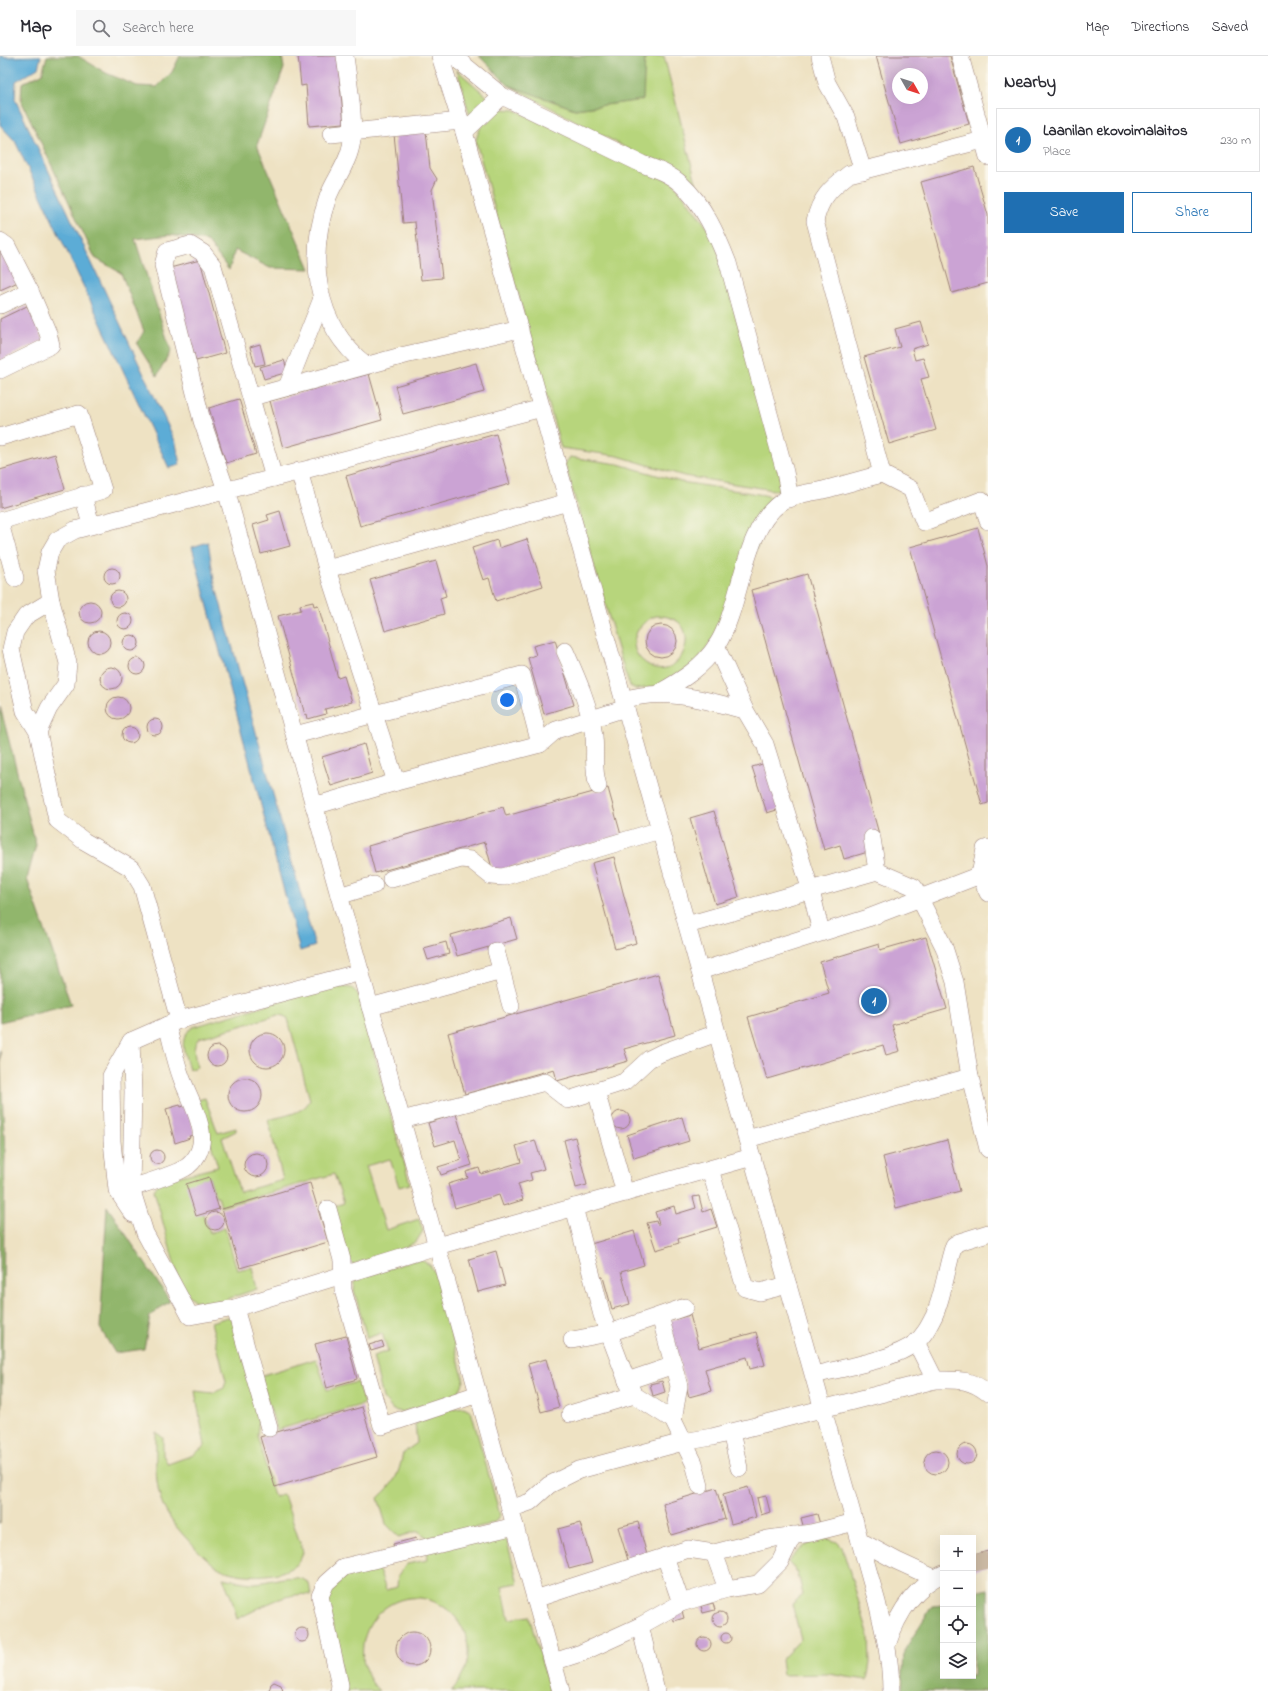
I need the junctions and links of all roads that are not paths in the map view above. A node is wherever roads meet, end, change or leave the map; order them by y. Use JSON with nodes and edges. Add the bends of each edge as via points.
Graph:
{"nodes":[{"id":1,"x":345,"y":56,"type":"edge"},
{"id":2,"x":440,"y":56,"type":"edge"},
{"id":3,"x":453,"y":56,"type":"edge"},
{"id":4,"x":820,"y":56,"type":"edge"},
{"id":5,"x":960,"y":56,"type":"edge"},
{"id":6,"x":502,"y":96,"type":"junction"},
{"id":7,"x":463,"y":126,"type":"junction"},
{"id":8,"x":353,"y":132,"type":"junction"},
{"id":9,"x":331,"y":134,"type":"dead end"},
{"id":10,"x":984,"y":140,"type":"junction"},
{"id":11,"x":988,"y":157,"type":"edge"},
{"id":12,"x":863,"y":171,"type":"junction"},
{"id":13,"x":0,"y":240,"type":"edge"},
{"id":14,"x":30,"y":292,"type":"junction"},
{"id":15,"x":321,"y":301,"type":"junction"},
{"id":16,"x":0,"y":306,"type":"edge"},
{"id":17,"x":520,"y":329,"type":"junction"},
{"id":18,"x":366,"y":365,"type":"junction"},
{"id":19,"x":0,"y":370,"type":"edge"},
{"id":20,"x":287,"y":387,"type":"junction"},
{"id":21,"x":252,"y":397,"type":"junction"},
{"id":22,"x":542,"y":408,"type":"junction"},
{"id":23,"x":0,"y":437,"type":"edge"},
{"id":24,"x":299,"y":471,"type":"junction"},
{"id":25,"x":882,"y":474,"type":"junction"},
{"id":26,"x":274,"y":478,"type":"junction"},
{"id":27,"x":226,"y":490,"type":"junction"},
{"id":28,"x":84,"y":496,"type":"junction"},
{"id":29,"x":790,"y":498,"type":"junction"},
{"id":30,"x":568,"y":502,"type":"junction"},
{"id":31,"x":988,"y":521,"type":"edge"},
{"id":32,"x":0,"y":522,"type":"edge"},
{"id":33,"x":91,"y":525,"type":"junction"},
{"id":34,"x":327,"y":569,"type":"junction"},
{"id":35,"x":15,"y":578,"type":"dead end"},
{"id":36,"x":51,"y":601,"type":"junction"},
{"id":37,"x":716,"y":646,"type":"junction"},
{"id":38,"x":565,"y":651,"type":"dead end"},
{"id":39,"x":659,"y":693,"type":"junction"},
{"id":40,"x":625,"y":704,"type":"junction"},
{"id":41,"x":745,"y":710,"type":"junction"},
{"id":42,"x":374,"y":713,"type":"junction"},
{"id":43,"x":590,"y":720,"type":"junction"},
{"id":44,"x":38,"y":732,"type":"junction"},
{"id":45,"x":295,"y":736,"type":"junction"},
{"id":46,"x":540,"y":744,"type":"junction"},
{"id":47,"x":396,"y":782,"type":"junction"},
{"id":48,"x":598,"y":786,"type":"dead end"},
{"id":49,"x":314,"y":806,"type":"junction"},
{"id":50,"x":660,"y":830,"type":"junction"},
{"id":51,"x":872,"y":838,"type":"dead end"},
{"id":52,"x":988,"y":848,"type":"edge"},
{"id":53,"x":877,"y":871,"type":"junction"},
{"id":54,"x":984,"y":873,"type":"edge"},
{"id":55,"x":390,"y":879,"type":"dead end"},
{"id":56,"x":374,"y":885,"type":"dead end"},
{"id":57,"x":811,"y":891,"type":"junction"},
{"id":58,"x":988,"y":893,"type":"edge"},
{"id":59,"x":339,"y":896,"type":"junction"},
{"id":60,"x":920,"y":899,"type":"junction"},
{"id":61,"x":687,"y":925,"type":"junction"},
{"id":62,"x":821,"y":932,"type":"junction"},
{"id":63,"x":496,"y":951,"type":"dead end"},
{"id":64,"x":502,"y":971,"type":"junction"},
{"id":65,"x":360,"y":972,"type":"junction"},
{"id":66,"x":700,"y":972,"type":"junction"},
{"id":67,"x":511,"y":1006,"type":"dead end"},
{"id":68,"x":370,"y":1007,"type":"junction"},
{"id":69,"x":173,"y":1022,"type":"junction"},
{"id":70,"x":718,"y":1033,"type":"junction"},
{"id":71,"x":131,"y":1041,"type":"junction"},
{"id":72,"x":970,"y":1077,"type":"junction"},
{"id":73,"x":596,"y":1091,"type":"junction"},
{"id":74,"x":402,"y":1120,"type":"junction"},
{"id":75,"x":747,"y":1139,"type":"junction"},
{"id":76,"x":988,"y":1149,"type":"edge"},
{"id":77,"x":752,"y":1157,"type":"junction"},
{"id":78,"x":710,"y":1169,"type":"junction"},
{"id":79,"x":131,"y":1188,"type":"junction"},
{"id":80,"x":625,"y":1193,"type":"junction"},
{"id":81,"x":574,"y":1207,"type":"junction"},
{"id":82,"x":328,"y":1209,"type":"dead end"},
{"id":83,"x":144,"y":1233,"type":"junction"},
{"id":84,"x":988,"y":1233,"type":"edge"},
{"id":85,"x":437,"y":1246,"type":"junction"},
{"id":86,"x":343,"y":1274,"type":"junction"},
{"id":87,"x":788,"y":1285,"type":"junction"},
{"id":88,"x":685,"y":1307,"type":"dead end"},
{"id":89,"x":235,"y":1308,"type":"junction"},
{"id":90,"x":660,"y":1316,"type":"junction"},
{"id":91,"x":608,"y":1333,"type":"junction"},
{"id":92,"x":572,"y":1340,"type":"dead end"},
{"id":93,"x":916,"y":1342,"type":"junction"},
{"id":94,"x":674,"y":1365,"type":"junction"},
{"id":95,"x":814,"y":1375,"type":"junction"},
{"id":96,"x":935,"y":1380,"type":"junction"},
{"id":97,"x":630,"y":1388,"type":"junction"},
{"id":98,"x":988,"y":1393,"type":"edge"},
{"id":99,"x":478,"y":1394,"type":"junction"},
{"id":100,"x":823,"y":1408,"type":"junction"},
{"id":101,"x":570,"y":1414,"type":"dead end"},
{"id":102,"x":672,"y":1420,"type":"junction"},
{"id":103,"x":269,"y":1428,"type":"dead end"},
{"id":104,"x":731,"y":1432,"type":"junction"},
{"id":105,"x":683,"y":1442,"type":"junction"},
{"id":106,"x":739,"y":1468,"type":"dead end"},
{"id":107,"x":700,"y":1486,"type":"dead end"},
{"id":108,"x":510,"y":1509,"type":"junction"},
{"id":109,"x":854,"y":1522,"type":"junction"},
{"id":110,"x":515,"y":1526,"type":"junction"},
{"id":111,"x":793,"y":1535,"type":"junction"},
{"id":112,"x":860,"y":1541,"type":"junction"},
{"id":113,"x":714,"y":1553,"type":"junction"},
{"id":114,"x":665,"y":1556,"type":"junction"},
{"id":115,"x":938,"y":1576,"type":"edge"},
{"id":116,"x":727,"y":1589,"type":"junction"},
{"id":117,"x":535,"y":1599,"type":"junction"},
{"id":118,"x":681,"y":1603,"type":"junction"},
{"id":119,"x":640,"y":1626,"type":"junction"},
{"id":120,"x":887,"y":1645,"type":"junction"},
{"id":121,"x":553,"y":1662,"type":"junction"},
{"id":122,"x":650,"y":1688,"type":"edge"},
{"id":123,"x":339,"y":1691,"type":"edge"},
{"id":124,"x":561,"y":1691,"type":"edge"},
{"id":125,"x":891,"y":1691,"type":"edge"}],
"edges":[{"from":1,"to":8,"type":"lane"},
{"from":2,"to":7,"type":"lane"},
{"from":3,"to":6,"type":"lane"},
{"from":4,"to":12,"type":"lane","via":[[827,83],[846,117]]},
{"from":5,"to":10,"type":"lane"},
{"from":6,"to":7,"type":"lane"},
{"from":6,"to":29,"type":"lane","via":[[642,164],[666,173],[681,183],[697,203],[716,233],[728,263]]},
{"from":7,"to":8,"type":"lane"},
{"from":7,"to":17,"type":"lane"},
{"from":8,"to":9,"type":"lane"},
{"from":8,"to":15,"type":"lane","via":[[350,150],[328,196],[321,223],[318,258]]},
{"from":10,"to":11,"type":"lane"},
{"from":10,"to":12,"type":"lane"},
{"from":12,"to":25,"type":"lane","via":[[849,174],[832,187],[818,206],[815,221]]},
{"from":13,"to":14,"type":"lane","via":[[7,246]]},
{"from":14,"to":16,"type":"lane"},
{"from":14,"to":19,"type":"lane","via":[[51,345]]},
{"from":15,"to":18,"type":"lane","via":[[339,338]]},
{"from":15,"to":20,"type":"lane"},
{"from":17,"to":18,"type":"lane"},
{"from":17,"to":22,"type":"lane"},
{"from":18,"to":20,"type":"lane"},
{"from":20,"to":21,"type":"lane"},
{"from":21,"to":26,"type":"lane"},
{"from":21,"to":27,"type":"lane","via":[[213,266],[204,253],[190,246],[167,252],[163,265],[202,421]]},
{"from":22,"to":24,"type":"lane"},
{"from":22,"to":30,"type":"lane"},
{"from":23,"to":28,"type":"lane","via":[[79,414],[102,490]]},
{"from":24,"to":26,"type":"lane"},
{"from":24,"to":34,"type":"lane"},
{"from":25,"to":29,"type":"lane"},
{"from":25,"to":31,"type":"lane","via":[[911,489],[924,522],[982,500]]},
{"from":26,"to":27,"type":"lane"},
{"from":27,"to":33,"type":"lane"},
{"from":27,"to":45,"type":"lane"},
{"from":28,"to":32,"type":"lane"},
{"from":28,"to":33,"type":"lane"},
{"from":29,"to":37,"type":"lane","via":[[780,503],[759,528],[726,628]]},
{"from":30,"to":34,"type":"lane"},
{"from":30,"to":40,"type":"lane"},
{"from":32,"to":35,"type":"lane"},
{"from":33,"to":36,"type":"lane","via":[[57,540],[50,552],[46,570]]},
{"from":34,"to":42,"type":"lane"},
{"from":36,"to":44,"type":"lane","via":[[68,663],[66,684],[49,708]]},
{"from":36,"to":44,"type":"lane","via":[[26,616],[15,632],[11,649],[25,711]]},
{"from":37,"to":39,"type":"lane","via":[[700,666]]},
{"from":37,"to":41,"type":"lane"},
{"from":38,"to":43,"type":"lane","via":[[581,686]]},
{"from":39,"to":40,"type":"lane","via":[[638,696]]},
{"from":39,"to":41,"type":"lane","via":[[679,694]]},
{"from":40,"to":43,"type":"lane"},
{"from":40,"to":50,"type":"lane"},
{"from":41,"to":57,"type":"lane","via":[[765,744]]},
{"from":42,"to":45,"type":"lane"},
{"from":42,"to":46,"type":"lane","via":[[522,675]]},
{"from":42,"to":47,"type":"lane"},
{"from":43,"to":46,"type":"lane","via":[[556,730]]},
{"from":43,"to":48,"type":"lane","via":[[594,736],[594,771]]},
{"from":44,"to":69,"type":"lane","via":[[57,820],[84,841],[131,868],[142,886]]},
{"from":45,"to":49,"type":"lane"},
{"from":46,"to":47,"type":"lane"},
{"from":47,"to":49,"type":"lane"},
{"from":49,"to":59,"type":"lane"},
{"from":50,"to":55,"type":"lane","via":[[504,876],[491,876],[471,860],[461,859]]},
{"from":50,"to":61,"type":"lane"},
{"from":51,"to":53,"type":"lane"},
{"from":52,"to":54,"type":"lane","via":[[985,849]]},
{"from":53,"to":57,"type":"lane"},
{"from":53,"to":60,"type":"lane","via":[[914,887]]},
{"from":54,"to":58,"type":"lane"},
{"from":54,"to":60,"type":"lane"},
{"from":56,"to":59,"type":"lane"},
{"from":57,"to":61,"type":"lane"},
{"from":57,"to":62,"type":"lane"},
{"from":59,"to":65,"type":"lane"},
{"from":60,"to":62,"type":"lane"},
{"from":60,"to":72,"type":"lane","via":[[944,947],[954,982]]},
{"from":61,"to":66,"type":"lane"},
{"from":62,"to":66,"type":"lane"},
{"from":63,"to":64,"type":"lane"},
{"from":64,"to":67,"type":"lane"},
{"from":64,"to":68,"type":"lane"},
{"from":65,"to":68,"type":"lane"},
{"from":65,"to":69,"type":"lane"},
{"from":66,"to":70,"type":"lane"},
{"from":68,"to":74,"type":"lane"},
{"from":69,"to":71,"type":"lane"},
{"from":69,"to":79,"type":"lane","via":[[181,1077],[201,1125],[202,1142],[198,1156],[187,1167]]},
{"from":70,"to":73,"type":"lane","via":[[649,1059],[624,1082]]},
{"from":70,"to":75,"type":"lane"},
{"from":71,"to":79,"type":"lane"},
{"from":71,"to":83,"type":"lane","via":[[111,1076],[112,1141],[117,1190]]},
{"from":72,"to":75,"type":"lane"},
{"from":72,"to":76,"type":"lane"},
{"from":73,"to":74,"type":"lane","via":[[568,1100],[545,1082]]},
{"from":73,"to":80,"type":"lane"},
{"from":74,"to":85,"type":"lane"},
{"from":75,"to":77,"type":"lane"},
{"from":77,"to":78,"type":"lane"},
{"from":77,"to":87,"type":"lane"},
{"from":78,"to":80,"type":"lane"},
{"from":78,"to":87,"type":"lane","via":[[745,1288],[760,1292]]},
{"from":79,"to":83,"type":"lane"},
{"from":80,"to":81,"type":"lane"},
{"from":81,"to":85,"type":"lane"},
{"from":81,"to":91,"type":"lane"},
{"from":82,"to":86,"type":"lane","via":[[342,1260]]},
{"from":83,"to":89,"type":"lane","via":[[190,1316]]},
{"from":84,"to":93,"type":"lane","via":[[954,1245],[935,1314]]},
{"from":85,"to":86,"type":"lane"},
{"from":85,"to":99,"type":"lane"},
{"from":86,"to":89,"type":"lane"},
{"from":86,"to":99,"type":"lane","via":[[343,1290],[382,1426]]},
{"from":87,"to":95,"type":"lane"},
{"from":88,"to":90,"type":"lane"},
{"from":89,"to":103,"type":"lane"},
{"from":90,"to":91,"type":"lane"},
{"from":90,"to":94,"type":"lane"},
{"from":91,"to":92,"type":"lane"},
{"from":91,"to":97,"type":"lane"},
{"from":93,"to":95,"type":"lane","via":[[885,1357]]},
{"from":93,"to":96,"type":"lane"},
{"from":94,"to":97,"type":"lane"},
{"from":94,"to":102,"type":"lane","via":[[679,1386]]},
{"from":95,"to":100,"type":"lane"},
{"from":96,"to":98,"type":"lane","via":[[964,1380],[977,1384]]},
{"from":96,"to":100,"type":"lane"},
{"from":97,"to":101,"type":"lane"},
{"from":97,"to":102,"type":"lane"},
{"from":99,"to":108,"type":"lane"},
{"from":100,"to":104,"type":"lane"},
{"from":100,"to":109,"type":"lane"},
{"from":102,"to":105,"type":"lane"},
{"from":104,"to":105,"type":"lane"},
{"from":104,"to":106,"type":"lane"},
{"from":105,"to":107,"type":"lane","via":[[694,1463]]},
{"from":105,"to":108,"type":"lane","via":[[579,1470],[549,1485],[530,1502]]},
{"from":108,"to":110,"type":"lane"},
{"from":109,"to":111,"type":"lane"},
{"from":109,"to":112,"type":"lane"},
{"from":110,"to":117,"type":"lane"},
{"from":110,"to":123,"type":"lane","via":[[344,1567],[326,1583],[320,1596],[340,1685]]},
{"from":111,"to":113,"type":"lane"},
{"from":111,"to":116,"type":"lane","via":[[780,1562],[758,1584]]},
{"from":112,"to":115,"type":"lane","via":[[897,1561]]},
{"from":112,"to":120,"type":"lane"},
{"from":113,"to":114,"type":"lane","via":[[688,1549]]},
{"from":113,"to":116,"type":"lane"},
{"from":114,"to":117,"type":"lane"},
{"from":114,"to":118,"type":"lane"},
{"from":115,"to":120,"type":"lane","via":[[906,1603],[894,1622]]},
{"from":116,"to":118,"type":"lane"},
{"from":117,"to":121,"type":"lane"},
{"from":118,"to":119,"type":"lane"},
{"from":119,"to":121,"type":"lane","via":[[581,1653]]},
{"from":119,"to":122,"type":"lane"},
{"from":120,"to":125,"type":"lane"},
{"from":121,"to":124,"type":"lane"}]}
